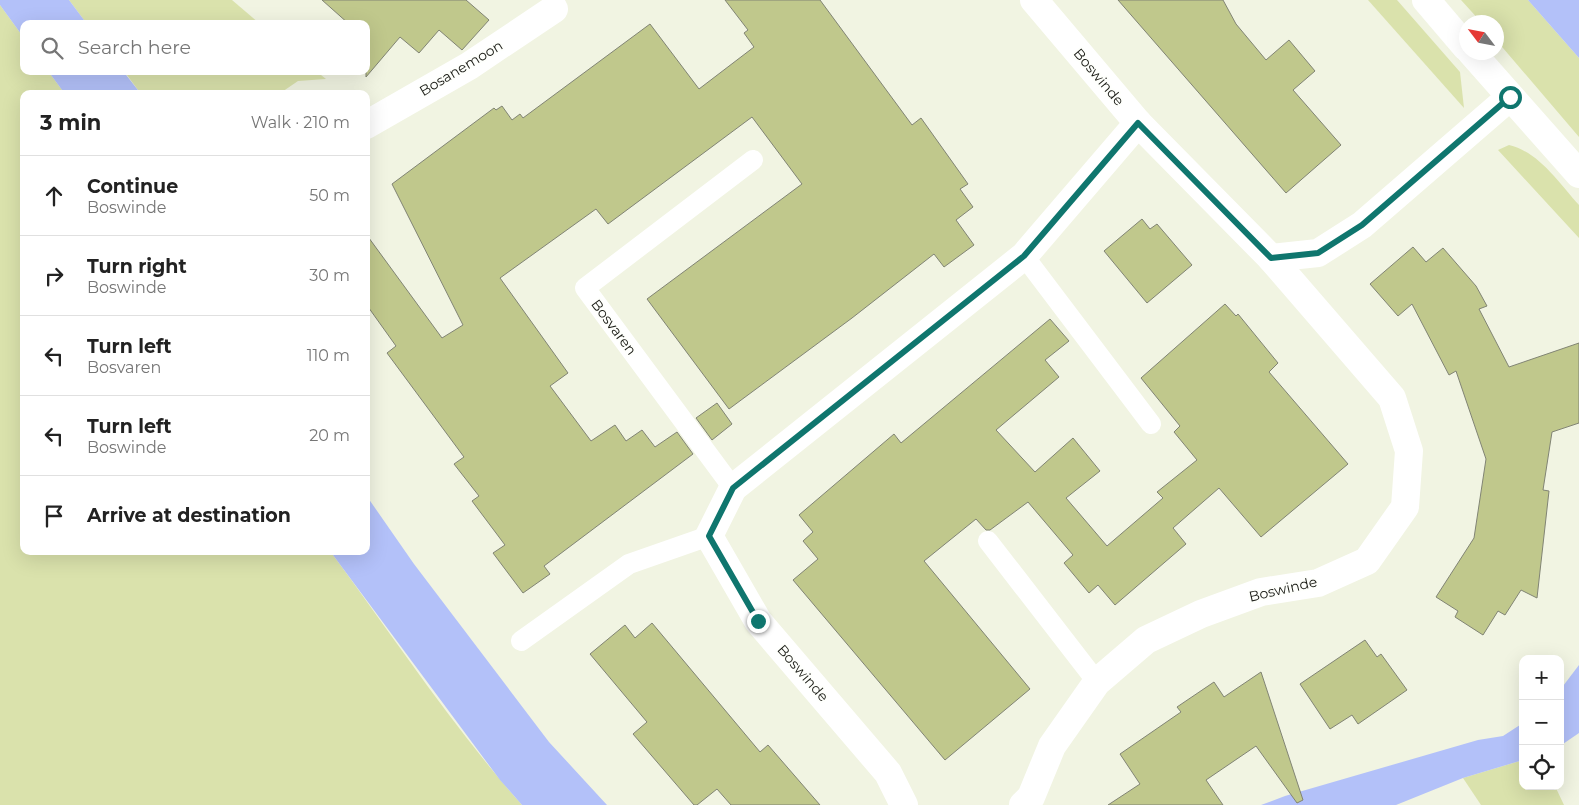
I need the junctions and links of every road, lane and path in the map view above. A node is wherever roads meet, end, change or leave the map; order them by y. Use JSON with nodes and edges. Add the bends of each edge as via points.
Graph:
{"nodes":[{"id":1,"x":1034,"y":0,"type":"edge"},
{"id":2,"x":1426,"y":0,"type":"edge"},
{"id":3,"x":558,"y":3,"type":"edge"},
{"id":4,"x":1459,"y":39,"type":"edge"},
{"id":5,"x":1478,"y":60,"type":"edge"},
{"id":6,"x":1510,"y":97,"type":"junction"},
{"id":7,"x":370,"y":123,"type":"edge"},
{"id":8,"x":1138,"y":123,"type":"junction"},
{"id":9,"x":753,"y":160,"type":"dead end"},
{"id":10,"x":1579,"y":174,"type":"edge"},
{"id":11,"x":1024,"y":256,"type":"junction"},
{"id":12,"x":1271,"y":258,"type":"junction"},
{"id":13,"x":1151,"y":424,"type":"dead end"},
{"id":14,"x":733,"y":488,"type":"junction"},
{"id":15,"x":709,"y":536,"type":"junction"},
{"id":16,"x":988,"y":541,"type":"dead end"},
{"id":17,"x":521,"y":641,"type":"dead end"},
{"id":18,"x":1097,"y":682,"type":"junction"},
{"id":19,"x":904,"y":805,"type":"edge"},
{"id":20,"x":1023,"y":805,"type":"edge"}],
"edges":[{"from":1,"to":8,"type":"street","name":"Boswinde"},
{"from":2,"to":4,"type":"street"},
{"from":3,"to":7,"type":"street","name":"Bosanemoon","via":[[469,66]]},
{"from":5,"to":6,"type":"street"},
{"from":6,"to":10,"type":"street"},
{"from":6,"to":12,"type":"street","via":[[1362,225],[1318,253]]},
{"from":8,"to":11,"type":"street"},
{"from":8,"to":12,"type":"street","name":"Boswinde"},
{"from":9,"to":14,"type":"lane","name":"Bosvaren","via":[[585,288]]},
{"from":11,"to":13,"type":"lane"},
{"from":11,"to":14,"type":"street"},
{"from":12,"to":18,"type":"street","name":"Boswinde","via":[[1392,398],[1409,452],[1405,507],[1367,561],[1318,583],[1261,592],[1201,614],[1146,640]]},
{"from":14,"to":15,"type":"street"},
{"from":15,"to":17,"type":"lane","via":[[628,564]]},
{"from":15,"to":19,"type":"street","name":"Boswinde","via":[[758,621],[888,773]]},
{"from":16,"to":18,"type":"lane"},
{"from":18,"to":20,"type":"street","name":"Boswinde","via":[[1052,746],[1031,797]]}]}
